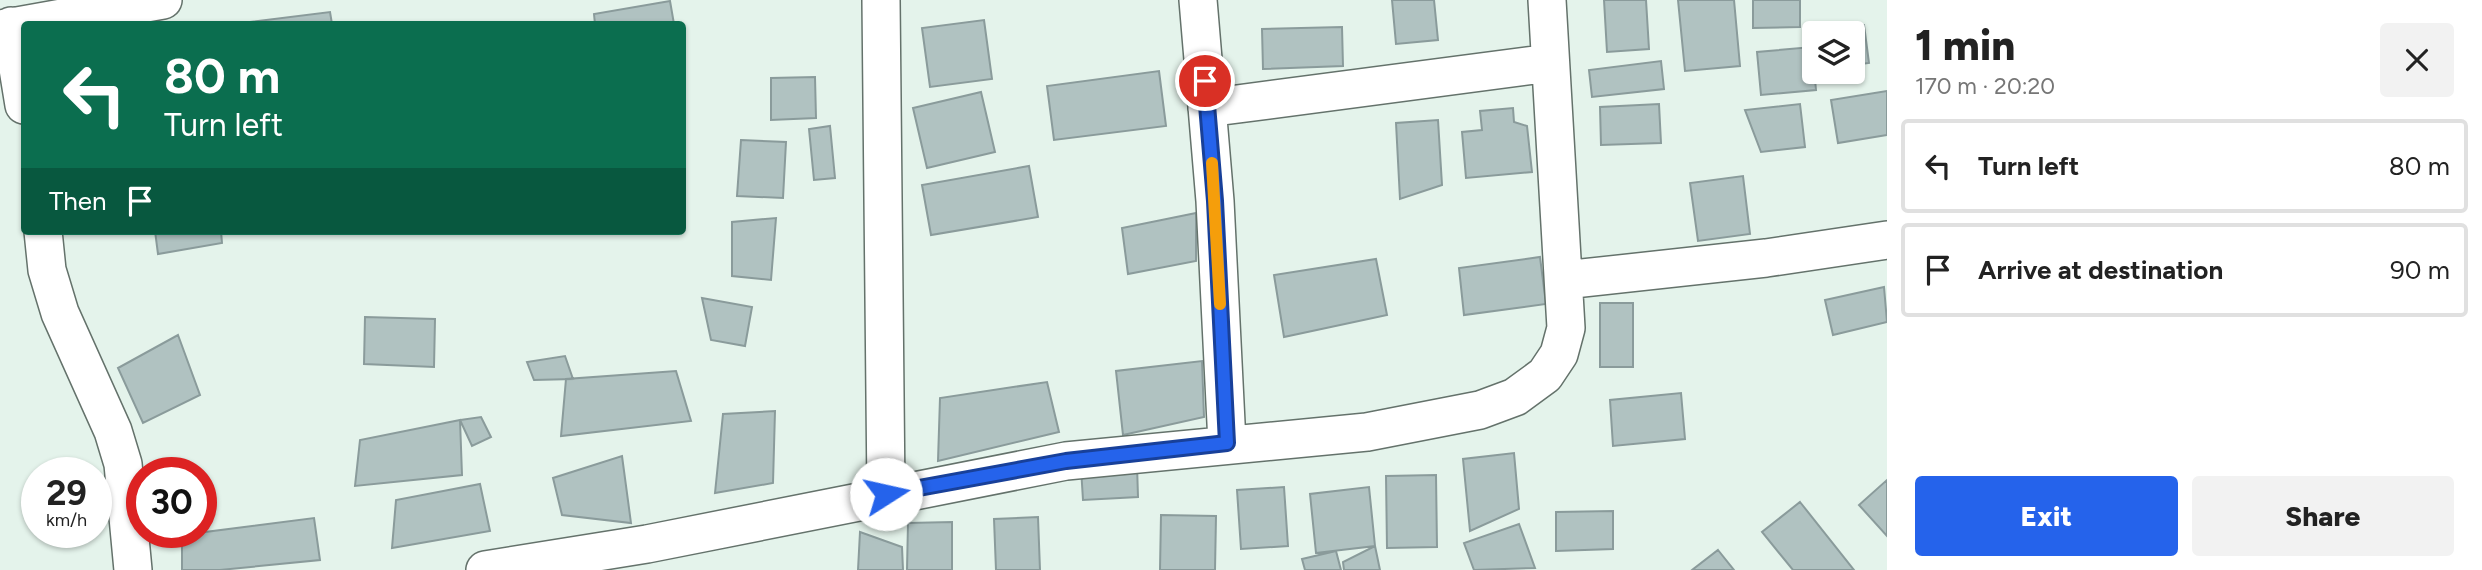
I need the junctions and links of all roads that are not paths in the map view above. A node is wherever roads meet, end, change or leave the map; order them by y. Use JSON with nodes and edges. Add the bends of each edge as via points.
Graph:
{"nodes":[{"id":1,"x":163,"y":0,"type":"edge"},
{"id":2,"x":881,"y":0,"type":"edge"},
{"id":3,"x":1198,"y":0,"type":"edge"},
{"id":4,"x":1547,"y":0,"type":"edge"},
{"id":5,"x":45,"y":21,"type":"edge"},
{"id":6,"x":6,"y":28,"type":"edge"},
{"id":7,"x":1550,"y":64,"type":"junction"},
{"id":8,"x":21,"y":92,"type":"edge"},
{"id":9,"x":1207,"y":108,"type":"junction"},
{"id":10,"x":43,"y":235,"type":"edge"},
{"id":11,"x":1887,"y":240,"type":"edge"},
{"id":12,"x":1564,"y":280,"type":"junction"},
{"id":13,"x":1227,"y":443,"type":"junction"},
{"id":14,"x":886,"y":494,"type":"junction"},
{"id":15,"x":133,"y":570,"type":"edge"},
{"id":16,"x":485,"y":570,"type":"edge"}],
"edges":[{"from":1,"to":5,"type":"street"},
{"from":2,"to":14,"type":"street"},
{"from":3,"to":9,"type":"street"},
{"from":4,"to":7,"type":"street"},
{"from":6,"to":8,"type":"street"},
{"from":7,"to":9,"type":"street"},
{"from":7,"to":12,"type":"street"},
{"from":9,"to":13,"type":"street"},
{"from":10,"to":15,"type":"street","via":[[47,270],[60,313],[113,430],[123,464]]},
{"from":11,"to":12,"type":"street"},
{"from":12,"to":13,"type":"street","via":[[1566,328],[1559,354],[1545,375],[1515,397],[1480,410],[1367,432]]},
{"from":13,"to":14,"type":"street","via":[[1066,461]]},
{"from":14,"to":16,"type":"street","via":[[647,544]]}]}
